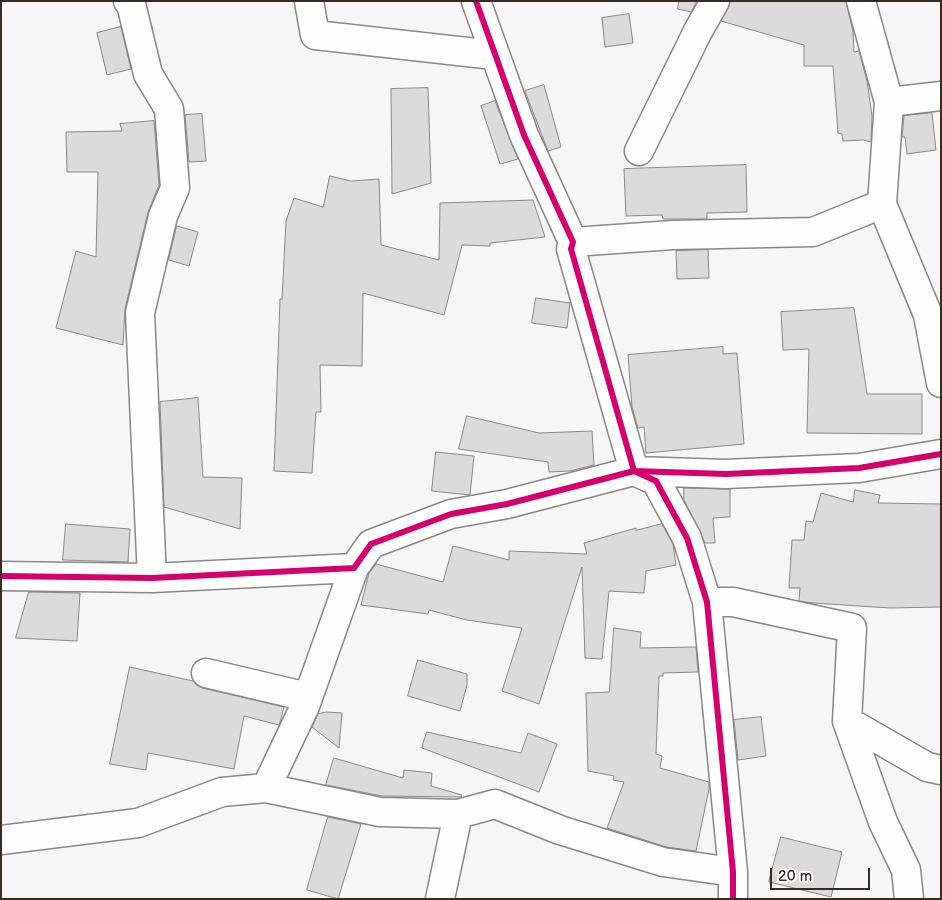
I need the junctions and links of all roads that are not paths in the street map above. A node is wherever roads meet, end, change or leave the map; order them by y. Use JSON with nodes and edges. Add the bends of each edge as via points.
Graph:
{"nodes":[{"id":1,"x":128,"y":1,"type":"edge"},
{"id":2,"x":309,"y":1,"type":"edge"},
{"id":3,"x":476,"y":1,"type":"edge"},
{"id":4,"x":715,"y":1,"type":"edge"},
{"id":5,"x":861,"y":1,"type":"edge"},
{"id":6,"x":494,"y":55,"type":"junction"},
{"id":7,"x":941,"y":96,"type":"edge"},
{"id":8,"x":889,"y":102,"type":"junction"},
{"id":9,"x":639,"y":151,"type":"dead end"},
{"id":10,"x":882,"y":204,"type":"junction"},
{"id":11,"x":573,"y":242,"type":"junction"},
{"id":12,"x":940,"y":371,"type":"edge"},
{"id":13,"x":941,"y":454,"type":"edge"},
{"id":14,"x":634,"y":471,"type":"junction"},
{"id":15,"x":354,"y":568,"type":"junction"},
{"id":16,"x":1,"y":576,"type":"edge"},
{"id":17,"x":152,"y":578,"type":"junction"},
{"id":18,"x":707,"y":602,"type":"junction"},
{"id":19,"x":206,"y":673,"type":"dead end"},
{"id":20,"x":308,"y":697,"type":"junction"},
{"id":21,"x":847,"y":721,"type":"junction"},
{"id":22,"x":941,"y":770,"type":"edge"},
{"id":23,"x":266,"y":788,"type":"junction"},
{"id":24,"x":458,"y":814,"type":"junction"},
{"id":25,"x":1,"y":840,"type":"edge"},
{"id":26,"x":733,"y":872,"type":"junction"},
{"id":27,"x":440,"y":899,"type":"edge"},
{"id":28,"x":733,"y":899,"type":"edge"},
{"id":29,"x":910,"y":899,"type":"edge"}],
"edges":[{"from":1,"to":17,"type":"street","via":[[132,4],[148,74],[169,109],[175,188],[163,216],[140,313]]},
{"from":2,"to":6,"type":"street","via":[[314,35]]},
{"from":3,"to":6,"type":"street"},
{"from":4,"to":9,"type":"street"},
{"from":5,"to":8,"type":"street"},
{"from":6,"to":11,"type":"street","via":[[524,135]]},
{"from":7,"to":8,"type":"street"},
{"from":8,"to":10,"type":"street"},
{"from":10,"to":11,"type":"street","via":[[814,232]]},
{"from":10,"to":12,"type":"street","via":[[928,315]]},
{"from":11,"to":14,"type":"street","via":[[571,249]]},
{"from":13,"to":14,"type":"street","via":[[859,468],[726,474]]},
{"from":14,"to":15,"type":"street","via":[[507,504],[451,514],[370,544]]},
{"from":14,"to":18,"type":"street","via":[[656,481],[687,538]]},
{"from":15,"to":17,"type":"street"},
{"from":15,"to":20,"type":"street"},
{"from":16,"to":17,"type":"street"},
{"from":18,"to":21,"type":"street","via":[[733,602],[852,628]]},
{"from":18,"to":26,"type":"street"},
{"from":19,"to":20,"type":"street"},
{"from":20,"to":23,"type":"street"},
{"from":21,"to":22,"type":"street","via":[[927,767]]},
{"from":21,"to":29,"type":"street","via":[[883,822],[906,870]]},
{"from":23,"to":24,"type":"street","via":[[380,812]]},
{"from":23,"to":25,"type":"street","via":[[222,792],[138,823]]},
{"from":24,"to":26,"type":"street","via":[[494,804],[560,830],[664,862]]},
{"from":24,"to":27,"type":"street"},
{"from":26,"to":28,"type":"street"}]}
